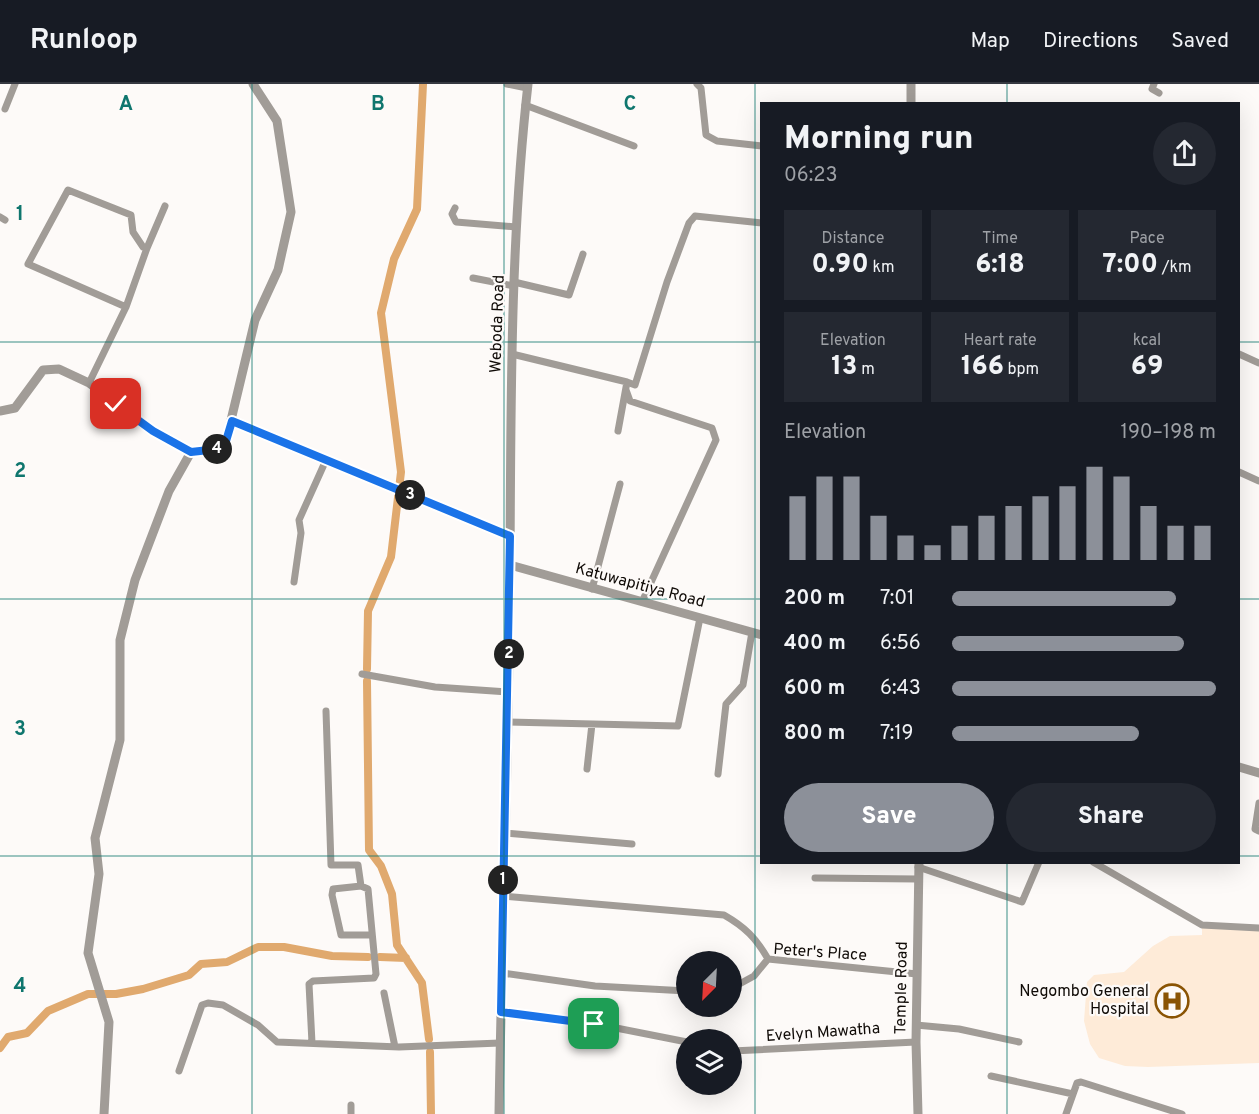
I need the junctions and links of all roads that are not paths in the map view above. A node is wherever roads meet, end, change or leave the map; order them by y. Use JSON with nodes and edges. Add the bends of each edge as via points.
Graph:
{"nodes":[{"id":1,"x":15,"y":84,"type":"edge"},
{"id":2,"x":253,"y":84,"type":"edge"},
{"id":3,"x":507,"y":84,"type":"edge"},
{"id":4,"x":698,"y":84,"type":"edge"},
{"id":5,"x":911,"y":84,"type":"edge"},
{"id":6,"x":1154,"y":84,"type":"edge"},
{"id":7,"x":527,"y":86,"type":"edge"},
{"id":8,"x":1159,"y":93,"type":"dead end"},
{"id":9,"x":911,"y":102,"type":"edge"},
{"id":10,"x":525,"y":105,"type":"junction"},
{"id":11,"x":5,"y":109,"type":"dead end"},
{"id":12,"x":634,"y":146,"type":"dead end"},
{"id":13,"x":760,"y":146,"type":"edge"},
{"id":14,"x":165,"y":206,"type":"dead end"},
{"id":15,"x":455,"y":208,"type":"dead end"},
{"id":16,"x":760,"y":223,"type":"edge"},
{"id":17,"x":516,"y":227,"type":"junction"},
{"id":18,"x":147,"y":248,"type":"junction"},
{"id":19,"x":583,"y":254,"type":"dead end"},
{"id":20,"x":473,"y":278,"type":"dead end"},
{"id":21,"x":514,"y":284,"type":"junction"},
{"id":22,"x":126,"y":307,"type":"junction"},
{"id":23,"x":512,"y":354,"type":"junction"},
{"id":24,"x":1240,"y":354,"type":"edge"},
{"id":25,"x":1259,"y":363,"type":"edge"},
{"id":26,"x":89,"y":383,"type":"junction"},
{"id":27,"x":626,"y":386,"type":"junction"},
{"id":28,"x":0,"y":411,"type":"edge"},
{"id":29,"x":232,"y":421,"type":"junction"},
{"id":30,"x":618,"y":431,"type":"dead end"},
{"id":31,"x":191,"y":452,"type":"junction"},
{"id":32,"x":326,"y":460,"type":"junction"},
{"id":33,"x":1240,"y":472,"type":"edge"},
{"id":34,"x":1259,"y":481,"type":"edge"},
{"id":35,"x":620,"y":484,"type":"dead end"},
{"id":36,"x":510,"y":536,"type":"junction"},
{"id":37,"x":510,"y":565,"type":"junction"},
{"id":38,"x":294,"y":582,"type":"dead end"},
{"id":39,"x":592,"y":589,"type":"junction"},
{"id":40,"x":642,"y":602,"type":"junction"},
{"id":41,"x":700,"y":618,"type":"junction"},
{"id":42,"x":752,"y":632,"type":"junction"},
{"id":43,"x":760,"y":634,"type":"edge"},
{"id":44,"x":362,"y":674,"type":"dead end"},
{"id":45,"x":508,"y":692,"type":"junction"},
{"id":46,"x":326,"y":711,"type":"dead end"},
{"id":47,"x":507,"y":722,"type":"junction"},
{"id":48,"x":592,"y":724,"type":"junction"},
{"id":49,"x":1240,"y":768,"type":"edge"},
{"id":50,"x":587,"y":769,"type":"dead end"},
{"id":51,"x":1259,"y":773,"type":"edge"},
{"id":52,"x":718,"y":774,"type":"dead end"},
{"id":53,"x":1259,"y":803,"type":"edge"},
{"id":54,"x":1259,"y":831,"type":"edge"},
{"id":55,"x":504,"y":833,"type":"junction"},
{"id":56,"x":633,"y":844,"type":"dead end"},
{"id":57,"x":1038,"y":864,"type":"edge"},
{"id":58,"x":1096,"y":864,"type":"edge"},
{"id":59,"x":919,"y":865,"type":"edge"},
{"id":60,"x":815,"y":878,"type":"dead end"},
{"id":61,"x":918,"y":879,"type":"junction"},
{"id":62,"x":361,"y":886,"type":"junction"},
{"id":63,"x":502,"y":896,"type":"junction"},
{"id":64,"x":1259,"y":928,"type":"edge"},
{"id":65,"x":372,"y":934,"type":"junction"},
{"id":66,"x":768,"y":959,"type":"junction"},
{"id":67,"x":502,"y":973,"type":"junction"},
{"id":68,"x":916,"y":974,"type":"junction"},
{"id":69,"x":742,"y":983,"type":"edge"},
{"id":70,"x":676,"y":990,"type":"edge"},
{"id":71,"x":384,"y":993,"type":"dead end"},
{"id":72,"x":501,"y":1012,"type":"junction"},
{"id":73,"x":916,"y":1025,"type":"junction"},
{"id":74,"x":676,"y":1040,"type":"edge"},
{"id":75,"x":916,"y":1042,"type":"junction"},
{"id":76,"x":1018,"y":1042,"type":"dead end"},
{"id":77,"x":312,"y":1043,"type":"junction"},
{"id":78,"x":500,"y":1043,"type":"junction"},
{"id":79,"x":395,"y":1047,"type":"junction"},
{"id":80,"x":742,"y":1051,"type":"edge"},
{"id":81,"x":179,"y":1071,"type":"dead end"},
{"id":82,"x":991,"y":1076,"type":"dead end"},
{"id":83,"x":1073,"y":1094,"type":"junction"},
{"id":84,"x":351,"y":1106,"type":"dead end"},
{"id":85,"x":104,"y":1114,"type":"edge"},
{"id":86,"x":351,"y":1114,"type":"edge"},
{"id":87,"x":499,"y":1114,"type":"edge"},
{"id":88,"x":918,"y":1114,"type":"edge"},
{"id":89,"x":1066,"y":1114,"type":"edge"},
{"id":90,"x":1182,"y":1114,"type":"edge"}],
"edges":[{"from":1,"to":11,"type":"street"},
{"from":2,"to":29,"type":"street","via":[[277,121],[291,212],[278,270],[255,320]]},
{"from":3,"to":7,"type":"street"},
{"from":4,"to":13,"type":"street","via":[[706,135],[717,141]]},
{"from":5,"to":9,"type":"street"},
{"from":6,"to":8,"type":"street","via":[[1152,88]]},
{"from":7,"to":10,"type":"street","name":"Weboda Road"},
{"from":10,"to":12,"type":"street"},
{"from":10,"to":17,"type":"street","name":"Weboda Road"},
{"from":14,"to":18,"type":"street"},
{"from":15,"to":17,"type":"street","via":[[452,214],[456,222]]},
{"from":16,"to":27,"type":"street","via":[[695,216],[689,223],[635,384]]},
{"from":17,"to":21,"type":"street","name":"Weboda Road"},
{"from":18,"to":22,"type":"street"},
{"from":18,"to":22,"type":"street","via":[[133,232],[130,215],[68,190],[28,264]]},
{"from":19,"to":21,"type":"street","via":[[569,295]]},
{"from":20,"to":21,"type":"street"},
{"from":21,"to":23,"type":"street","name":"Weboda Road"},
{"from":22,"to":26,"type":"street"},
{"from":23,"to":27,"type":"street"},
{"from":23,"to":36,"type":"street","name":"Weboda Road"},
{"from":24,"to":25,"type":"street"},
{"from":26,"to":28,"type":"street","via":[[59,369],[43,370],[15,408]]},
{"from":26,"to":31,"type":"street","via":[[153,431]]},
{"from":27,"to":30,"type":"street"},
{"from":27,"to":40,"type":"street","via":[[630,401],[712,428],[717,440]]},
{"from":29,"to":31,"type":"street","via":[[226,441],[218,449]]},
{"from":29,"to":32,"type":"street"},
{"from":31,"to":85,"type":"street","via":[[169,491],[135,580],[120,640],[120,740],[95,838],[99,874],[88,953],[109,1022]]},
{"from":32,"to":36,"type":"street"},
{"from":32,"to":38,"type":"street","via":[[299,520],[301,533]]},
{"from":33,"to":34,"type":"street"},
{"from":35,"to":39,"type":"street"},
{"from":36,"to":37,"type":"street","name":"Weboda Road"},
{"from":37,"to":39,"type":"street","name":"Katuwapitiya Road"},
{"from":37,"to":45,"type":"street","name":"Weboda Road"},
{"from":39,"to":40,"type":"street","name":"Katuwapitiya Road"},
{"from":40,"to":41,"type":"street","name":"Katuwapitiya Road"},
{"from":41,"to":42,"type":"street","name":"Katuwapitiya Road"},
{"from":41,"to":48,"type":"street","via":[[678,726]]},
{"from":42,"to":43,"type":"street","name":"Katuwapitiya Road"},
{"from":42,"to":52,"type":"street","via":[[743,686],[726,704]]},
{"from":44,"to":45,"type":"street","via":[[435,687]]},
{"from":45,"to":47,"type":"street","name":"Weboda Road"},
{"from":46,"to":62,"type":"street","via":[[331,865],[358,865]]},
{"from":47,"to":48,"type":"street"},
{"from":47,"to":55,"type":"street","name":"Weboda Road"},
{"from":48,"to":50,"type":"street"},
{"from":49,"to":51,"type":"street"},
{"from":53,"to":54,"type":"street","via":[[1254,823],[1254,829]]},
{"from":55,"to":56,"type":"street"},
{"from":55,"to":63,"type":"street","name":"Weboda Road"},
{"from":57,"to":59,"type":"street","via":[[1022,902]]},
{"from":58,"to":64,"type":"street","via":[[1202,925]]},
{"from":59,"to":61,"type":"street","name":"Temple Road"},
{"from":60,"to":61,"type":"street"},
{"from":61,"to":68,"type":"street","name":"Temple Road"},
{"from":62,"to":65,"type":"street","via":[[368,889]]},
{"from":62,"to":65,"type":"street","via":[[333,889],[341,935]]},
{"from":63,"to":66,"type":"street","via":[[724,915],[757,939]]},
{"from":63,"to":67,"type":"street","name":"Weboda Road"},
{"from":65,"to":77,"type":"street","via":[[374,978],[309,984]]},
{"from":66,"to":68,"type":"street","name":"Peter's Place"},
{"from":66,"to":69,"type":"street","name":"Peter's Place","via":[[754,976]]},
{"from":67,"to":70,"type":"street","via":[[595,986]]},
{"from":67,"to":72,"type":"street","name":"Weboda Road"},
{"from":68,"to":73,"type":"street","name":"Temple Road"},
{"from":71,"to":79,"type":"street"},
{"from":72,"to":74,"type":"street"},
{"from":72,"to":78,"type":"street","name":"Weboda Road"},
{"from":73,"to":75,"type":"street","name":"Temple Road"},
{"from":73,"to":76,"type":"street","via":[[960,1029]]},
{"from":75,"to":80,"type":"street","name":"Evelyn Mawatha"},
{"from":75,"to":88,"type":"street","name":"Temple Road"},
{"from":77,"to":79,"type":"street"},
{"from":77,"to":81,"type":"street","via":[[277,1042],[258,1025],[223,1005],[208,1003],[202,1005]]},
{"from":78,"to":79,"type":"street"},
{"from":78,"to":87,"type":"street","name":"Weboda Road"},
{"from":82,"to":83,"type":"street"},
{"from":83,"to":89,"type":"street"},
{"from":83,"to":90,"type":"street","via":[[1081,1082]]},
{"from":84,"to":86,"type":"street"}]}
